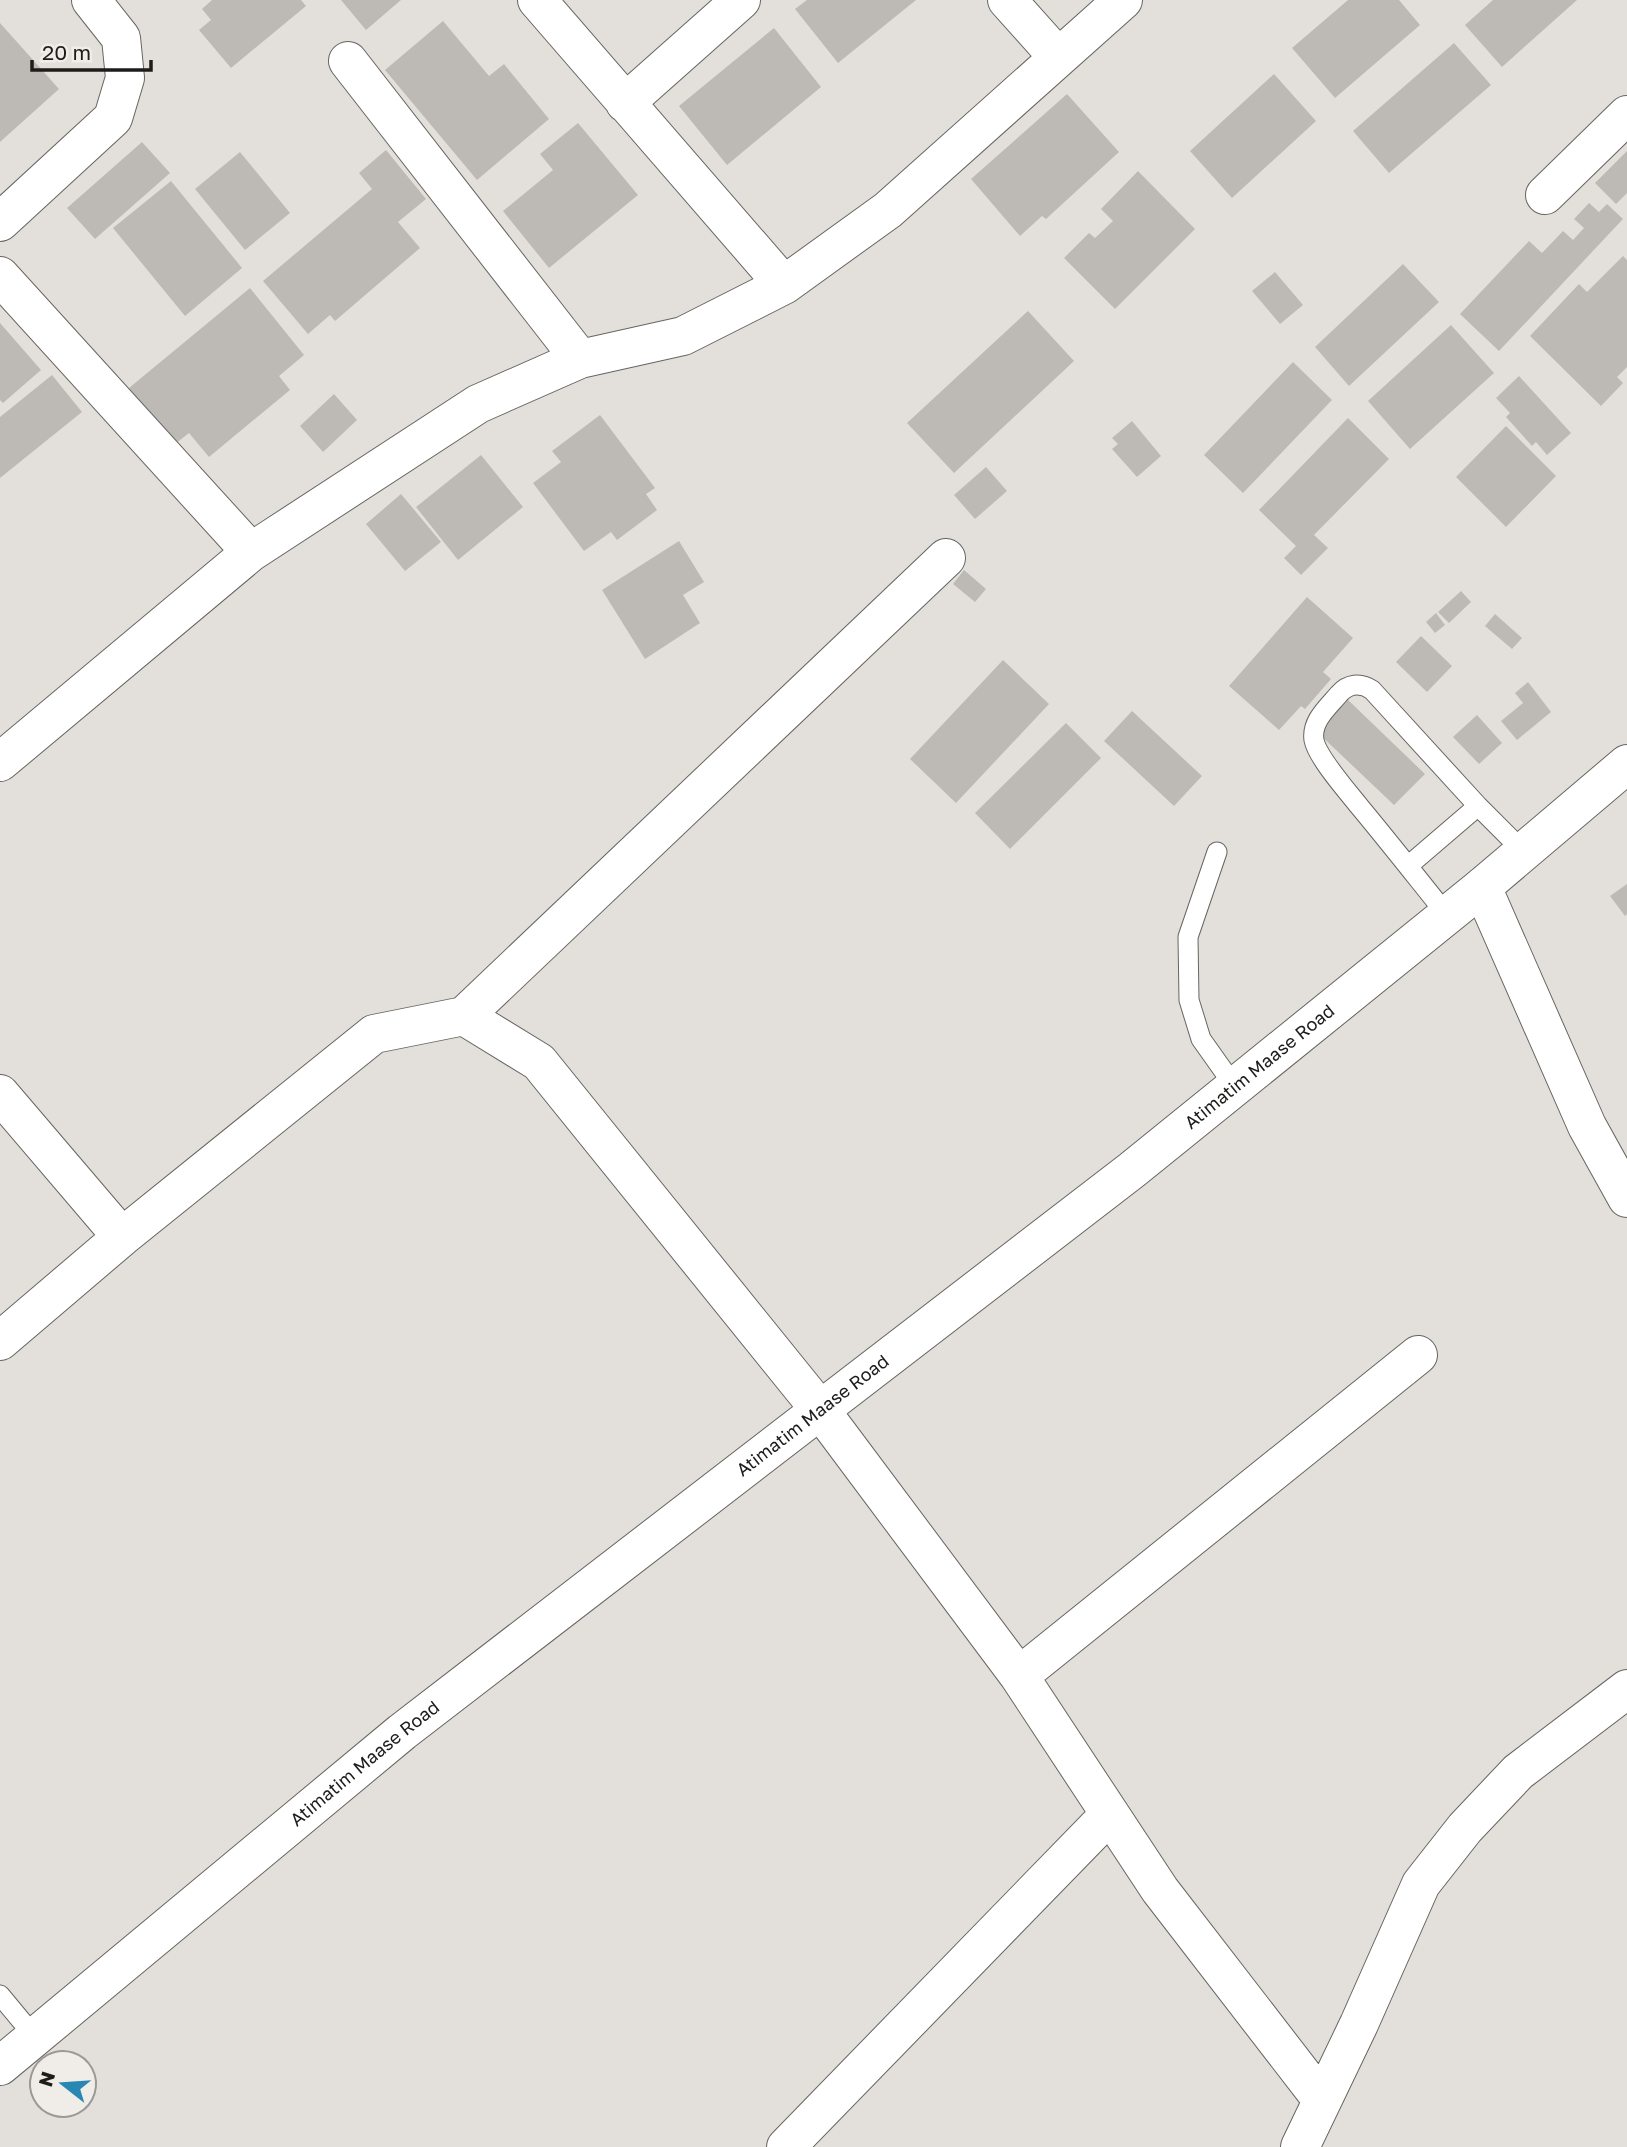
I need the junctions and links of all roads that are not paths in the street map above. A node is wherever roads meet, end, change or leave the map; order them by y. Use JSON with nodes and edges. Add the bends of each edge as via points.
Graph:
{"nodes":[{"id":1,"x":91,"y":0,"type":"edge"},
{"id":2,"x":537,"y":0,"type":"edge"},
{"id":3,"x":741,"y":0,"type":"edge"},
{"id":4,"x":1007,"y":0,"type":"edge"},
{"id":5,"x":1123,"y":0,"type":"edge"},
{"id":6,"x":1058,"y":57,"type":"junction"},
{"id":7,"x":348,"y":61,"type":"dead end"},
{"id":8,"x":625,"y":103,"type":"junction"},
{"id":9,"x":1627,"y":115,"type":"edge"},
{"id":10,"x":1545,"y":195,"type":"dead end"},
{"id":11,"x":0,"y":222,"type":"edge"},
{"id":12,"x":0,"y":276,"type":"edge"},
{"id":13,"x":784,"y":285,"type":"junction"},
{"id":14,"x":580,"y":359,"type":"junction"},
{"id":15,"x":251,"y":552,"type":"junction"},
{"id":16,"x":946,"y":558,"type":"dead end"},
{"id":17,"x":0,"y":762,"type":"edge"},
{"id":18,"x":1627,"y":764,"type":"edge"},
{"id":19,"x":1478,"y":806,"type":"junction"},
{"id":20,"x":1217,"y":852,"type":"dead end"},
{"id":21,"x":1524,"y":852,"type":"junction"},
{"id":22,"x":1408,"y":866,"type":"junction"},
{"id":23,"x":1482,"y":887,"type":"junction"},
{"id":24,"x":1447,"y":915,"type":"junction"},
{"id":25,"x":464,"y":1016,"type":"junction"},
{"id":26,"x":1235,"y":1087,"type":"junction"},
{"id":27,"x":0,"y":1094,"type":"edge"},
{"id":28,"x":1627,"y":1198,"type":"edge"},
{"id":29,"x":122,"y":1237,"type":"junction"},
{"id":30,"x":0,"y":1340,"type":"edge"},
{"id":31,"x":1418,"y":1355,"type":"dead end"},
{"id":32,"x":821,"y":1411,"type":"junction"},
{"id":33,"x":1018,"y":1676,"type":"junction"},
{"id":34,"x":1627,"y":1689,"type":"edge"},
{"id":35,"x":1110,"y":1814,"type":"junction"},
{"id":36,"x":0,"y":1995,"type":"edge"},
{"id":37,"x":34,"y":2036,"type":"junction"},
{"id":38,"x":0,"y":2066,"type":"edge"},
{"id":39,"x":1322,"y":2100,"type":"junction"},
{"id":40,"x":786,"y":2147,"type":"edge"},
{"id":41,"x":1300,"y":2147,"type":"edge"}],
"edges":[{"from":1,"to":11,"type":"street","via":[[121,38],[125,78],[113,118]]},
{"from":2,"to":8,"type":"street"},
{"from":3,"to":8,"type":"street"},
{"from":4,"to":6,"type":"street"},
{"from":5,"to":6,"type":"street"},
{"from":6,"to":13,"type":"street","via":[[888,210]]},
{"from":7,"to":14,"type":"street"},
{"from":8,"to":13,"type":"street"},
{"from":9,"to":10,"type":"street"},
{"from":12,"to":15,"type":"street"},
{"from":13,"to":14,"type":"street","via":[[683,336]]},
{"from":14,"to":15,"type":"street","via":[[478,404]]},
{"from":15,"to":17,"type":"street"},
{"from":16,"to":25,"type":"street"},
{"from":18,"to":21,"type":"street","name":"Atimatim Maase Road"},
{"from":19,"to":21,"type":"lane"},
{"from":19,"to":22,"type":"lane"},
{"from":19,"to":22,"type":"lane","via":[[1372,690],[1360,685],[1344,688],[1319,718],[1314,740],[1338,779]]},
{"from":20,"to":26,"type":"lane","via":[[1188,937],[1188,1000],[1201,1039]]},
{"from":21,"to":23,"type":"street","name":"Atimatim Maase Road"},
{"from":22,"to":24,"type":"lane"},
{"from":23,"to":24,"type":"street","name":"Atimatim Maase Road"},
{"from":23,"to":28,"type":"street","via":[[1587,1126]]},
{"from":24,"to":26,"type":"street","name":"Atimatim Maase Road"},
{"from":25,"to":29,"type":"street","via":[[374,1034]]},
{"from":25,"to":32,"type":"street","via":[[539,1062]]},
{"from":26,"to":32,"type":"street","name":"Atimatim Maase Road"},
{"from":27,"to":29,"type":"street"},
{"from":29,"to":30,"type":"street"},
{"from":31,"to":33,"type":"street"},
{"from":32,"to":33,"type":"street"},
{"from":32,"to":37,"type":"street","name":"Atimatim Maase Road","via":[[402,1732]]},
{"from":33,"to":35,"type":"street"},
{"from":34,"to":39,"type":"street","via":[[1518,1772],[1420,1885]]},
{"from":35,"to":39,"type":"street","via":[[1160,1890]]},
{"from":35,"to":40,"type":"street"},
{"from":36,"to":37,"type":"lane"},
{"from":37,"to":38,"type":"street","name":"Atimatim Maase Road"},
{"from":39,"to":41,"type":"street"}]}
